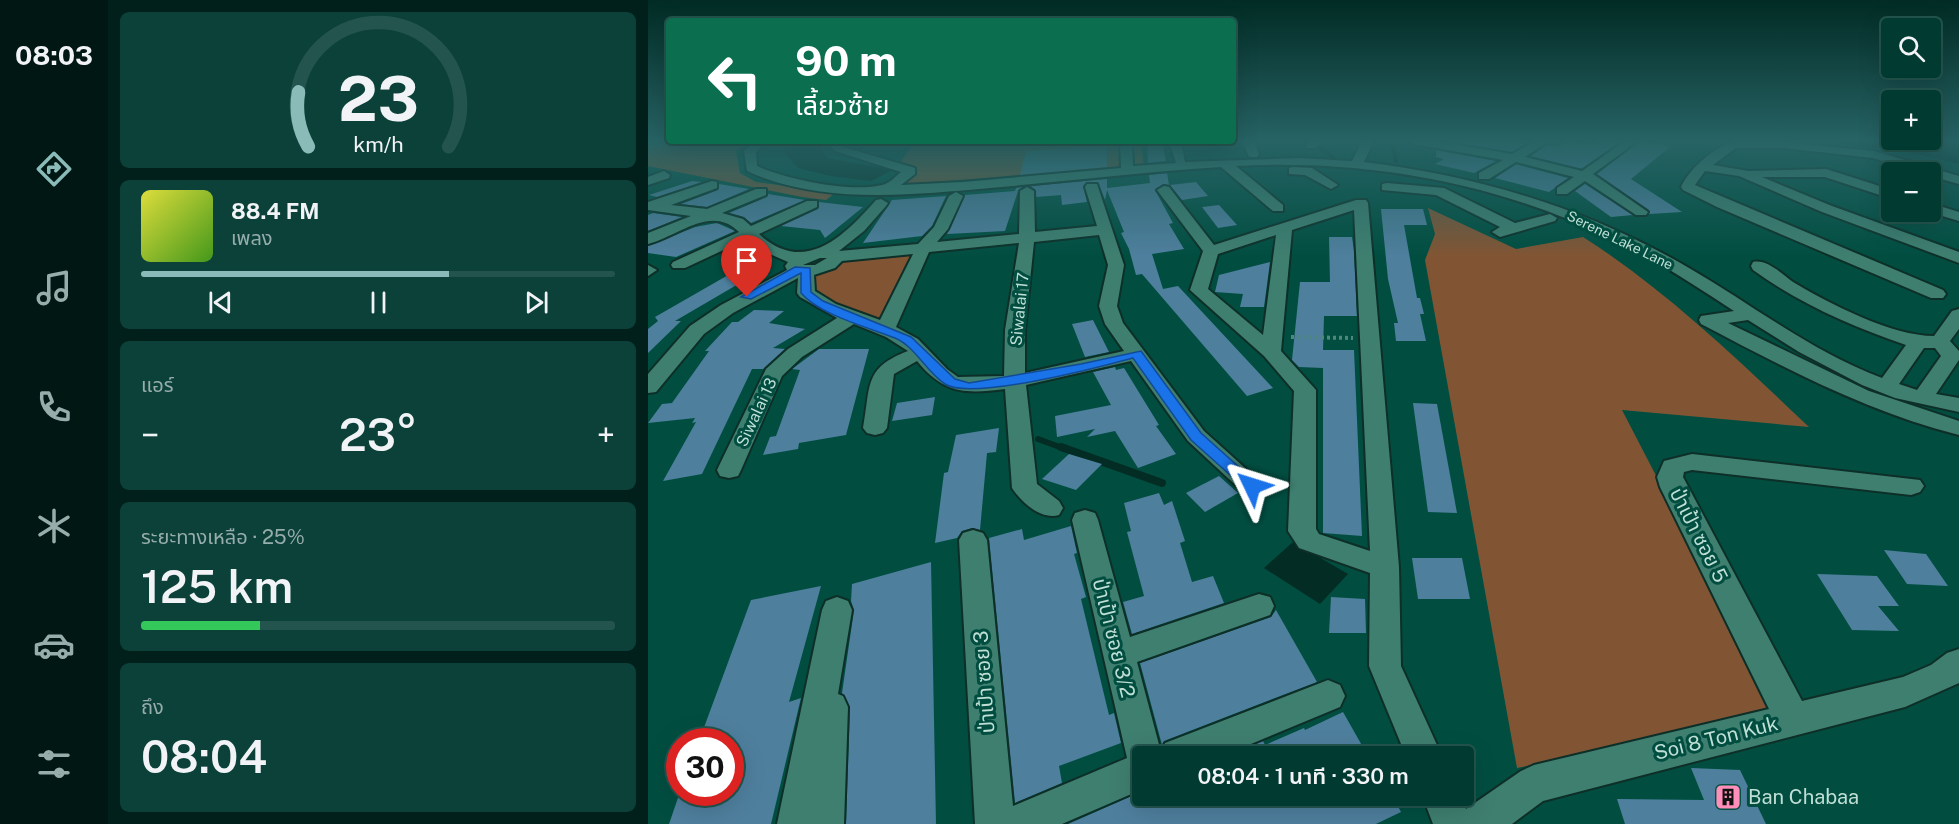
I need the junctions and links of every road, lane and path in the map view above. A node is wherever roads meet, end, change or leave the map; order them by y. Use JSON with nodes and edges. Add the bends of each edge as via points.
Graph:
{"nodes":[{"id":1,"x":786,"y":179,"type":"edge"},
{"id":2,"x":895,"y":179,"type":"edge"},
{"id":3,"x":1048,"y":179,"type":"edge"},
{"id":4,"x":1242,"y":179,"type":"edge"},
{"id":5,"x":1322,"y":179,"type":"edge"},
{"id":6,"x":1439,"y":179,"type":"edge"},
{"id":7,"x":1455,"y":179,"type":"edge"},
{"id":8,"x":1581,"y":179,"type":"edge"},
{"id":9,"x":1592,"y":179,"type":"edge"},
{"id":10,"x":1691,"y":179,"type":"edge"},
{"id":11,"x":1757,"y":179,"type":"edge"},
{"id":12,"x":1845,"y":179,"type":"edge"},
{"id":13,"x":712,"y":184,"type":"dead end"},
{"id":14,"x":1331,"y":185,"type":"dead end"},
{"id":15,"x":1092,"y":187,"type":"dead end"},
{"id":16,"x":1387,"y":188,"type":"dead end"},
{"id":17,"x":1164,"y":190,"type":"dead end"},
{"id":18,"x":1431,"y":190,"type":"junction"},
{"id":19,"x":1027,"y":191,"type":"dead end"},
{"id":20,"x":1562,"y":191,"type":"dead end"},
{"id":21,"x":1881,"y":191,"type":"edge"},
{"id":22,"x":761,"y":192,"type":"dead end"},
{"id":23,"x":882,"y":194,"type":"junction"},
{"id":24,"x":956,"y":196,"type":"dead end"},
{"id":25,"x":1486,"y":196,"type":"dead end"},
{"id":26,"x":1460,"y":202,"type":"junction"},
{"id":27,"x":812,"y":204,"type":"dead end"},
{"id":28,"x":650,"y":207,"type":"edge"},
{"id":29,"x":1278,"y":208,"type":"dead end"},
{"id":30,"x":1941,"y":211,"type":"edge"},
{"id":31,"x":1641,"y":212,"type":"dead end"},
{"id":32,"x":709,"y":214,"type":"junction"},
{"id":33,"x":1959,"y":217,"type":"edge"},
{"id":34,"x":1550,"y":218,"type":"dead end"},
{"id":35,"x":1285,"y":227,"type":"junction"},
{"id":36,"x":1513,"y":228,"type":"junction"},
{"id":37,"x":1105,"y":230,"type":"junction"},
{"id":38,"x":751,"y":233,"type":"junction"},
{"id":39,"x":1490,"y":234,"type":"dead end"},
{"id":40,"x":1027,"y":238,"type":"junction"},
{"id":41,"x":648,"y":239,"type":"edge"},
{"id":42,"x":924,"y":247,"type":"junction"},
{"id":43,"x":1211,"y":251,"type":"junction"},
{"id":44,"x":832,"y":255,"type":"junction"},
{"id":45,"x":1959,"y":258,"type":"edge"},
{"id":46,"x":679,"y":266,"type":"dead end"},
{"id":47,"x":801,"y":266,"type":"junction"},
{"id":48,"x":1759,"y":266,"type":"dead end"},
{"id":49,"x":1937,"y":294,"type":"dead end"},
{"id":50,"x":1753,"y":314,"type":"junction"},
{"id":51,"x":1959,"y":315,"type":"edge"},
{"id":52,"x":850,"y":318,"type":"junction"},
{"id":53,"x":885,"y":329,"type":"junction"},
{"id":54,"x":1370,"y":338,"type":"junction"},
{"id":55,"x":1918,"y":342,"type":"junction"},
{"id":56,"x":1940,"y":342,"type":"junction"},
{"id":57,"x":1272,"y":344,"type":"junction"},
{"id":58,"x":921,"y":353,"type":"junction"},
{"id":59,"x":1136,"y":354,"type":"junction"},
{"id":60,"x":1015,"y":380,"type":"junction"},
{"id":61,"x":1887,"y":386,"type":"junction"},
{"id":62,"x":648,"y":387,"type":"edge"},
{"id":63,"x":1923,"y":397,"type":"junction"},
{"id":64,"x":1959,"y":405,"type":"edge"},
{"id":65,"x":875,"y":428,"type":"dead end"},
{"id":66,"x":1959,"y":428,"type":"edge"},
{"id":67,"x":729,"y":470,"type":"dead end"},
{"id":68,"x":1252,"y":486,"type":"dead end"},
{"id":69,"x":1911,"y":486,"type":"dead end"},
{"id":70,"x":1050,"y":508,"type":"dead end"},
{"id":71,"x":1085,"y":520,"type":"dead end"},
{"id":72,"x":973,"y":540,"type":"dead end"},
{"id":73,"x":1385,"y":567,"type":"junction"},
{"id":74,"x":1259,"y":606,"type":"dead end"},
{"id":75,"x":1117,"y":655,"type":"junction"},
{"id":76,"x":1959,"y":663,"type":"edge"},
{"id":77,"x":1328,"y":696,"type":"dead end"},
{"id":78,"x":1792,"y":718,"type":"junction"},
{"id":79,"x":1141,"y":746,"type":"edge"},
{"id":80,"x":1203,"y":746,"type":"edge"},
{"id":81,"x":1420,"y":746,"type":"edge"},
{"id":82,"x":1132,"y":775,"type":"edge"},
{"id":83,"x":1446,"y":806,"type":"edge"},
{"id":84,"x":797,"y":824,"type":"edge"},
{"id":85,"x":824,"y":824,"type":"edge"},
{"id":86,"x":995,"y":824,"type":"edge"},
{"id":87,"x":1016,"y":824,"type":"edge"},
{"id":88,"x":1453,"y":824,"type":"edge"},
{"id":89,"x":1479,"y":824,"type":"edge"}],
"edges":[{"from":1,"to":23,"type":"street","name":"Serene Lake Lane"},
{"from":2,"to":23,"type":"street"},
{"from":3,"to":23,"type":"street","name":"Serene Lake Lane"},
{"from":4,"to":29,"type":"street"},
{"from":5,"to":14,"type":"street"},
{"from":6,"to":18,"type":"street"},
{"from":7,"to":50,"type":"street","name":"Serene Lake Lane","via":[[1581,218],[1653,253]]},
{"from":8,"to":20,"type":"street"},
{"from":9,"to":31,"type":"street"},
{"from":10,"to":49,"type":"street","via":[[1688,187],[1722,204]]},
{"from":11,"to":45,"type":"street"},
{"from":12,"to":21,"type":"street"},
{"from":13,"to":28,"type":"street"},
{"from":15,"to":37,"type":"street"},
{"from":16,"to":18,"type":"street"},
{"from":17,"to":43,"type":"street"},
{"from":18,"to":26,"type":"street"},
{"from":19,"to":40,"type":"street","name":"Siwalai 17"},
{"from":22,"to":32,"type":"street"},
{"from":23,"to":44,"type":"street","via":[[859,228]]},
{"from":24,"to":42,"type":"street","via":[[941,229]]},
{"from":25,"to":26,"type":"street"},
{"from":26,"to":36,"type":"street"},
{"from":27,"to":38,"type":"street"},
{"from":28,"to":32,"type":"street"},
{"from":30,"to":33,"type":"street"},
{"from":32,"to":38,"type":"street","via":[[738,222]]},
{"from":32,"to":41,"type":"street"},
{"from":34,"to":36,"type":"street"},
{"from":35,"to":43,"type":"street"},
{"from":35,"to":54,"type":"street","via":[[1361,202]]},
{"from":35,"to":57,"type":"street"},
{"from":36,"to":39,"type":"street"},
{"from":37,"to":40,"type":"street"},
{"from":37,"to":59,"type":"street","via":[[1116,265],[1108,306],[1114,324]]},
{"from":38,"to":46,"type":"street"},
{"from":38,"to":47,"type":"street","via":[[762,245]]},
{"from":40,"to":42,"type":"street"},
{"from":40,"to":60,"type":"street","name":"Siwalai 17","via":[[1015,330]]},
{"from":42,"to":44,"type":"street"},
{"from":42,"to":53,"type":"street"},
{"from":43,"to":57,"type":"street","via":[[1199,290]]},
{"from":44,"to":47,"type":"street"},
{"from":47,"to":52,"type":"street","via":[[806,293],[819,304]]},
{"from":47,"to":62,"type":"street","via":[[697,330]]},
{"from":48,"to":55,"type":"street","via":[[1787,288],[1833,310]]},
{"from":50,"to":61,"type":"street","name":"Serene Lake Lane","via":[[1834,363]]},
{"from":50,"to":66,"type":"street","via":[[1708,320],[1832,383],[1892,408]]},
{"from":51,"to":56,"type":"street"},
{"from":52,"to":53,"type":"street"},
{"from":52,"to":67,"type":"street","name":"Siwalai 13","via":[[795,353],[773,373]]},
{"from":53,"to":58,"type":"street","via":[[907,339]]},
{"from":54,"to":57,"type":"path"},
{"from":54,"to":73,"type":"street"},
{"from":55,"to":56,"type":"street"},
{"from":55,"to":61,"type":"street"},
{"from":56,"to":63,"type":"street","via":[[1952,355]]},
{"from":57,"to":73,"type":"street","via":[[1305,390],[1302,531],[1309,541]]},
{"from":58,"to":60,"type":"street","via":[[950,382],[969,387]]},
{"from":58,"to":65,"type":"street","via":[[884,372]]},
{"from":59,"to":60,"type":"street"},
{"from":59,"to":68,"type":"street","via":[[1196,436]]},
{"from":60,"to":70,"type":"street","name":"Siwalai 17","via":[[1025,488]]},
{"from":61,"to":63,"type":"street","name":"Serene Lake Lane"},
{"from":63,"to":64,"type":"street","name":"Serene Lake Lane"},
{"from":69,"to":78,"type":"street","name":"ป่าเป้า ซอย 5","via":[[1692,462],[1673,467],[1673,487]]},
{"from":71,"to":75,"type":"street","name":"ป่าเป้า ซอย 3/2"},
{"from":72,"to":86,"type":"street","name":"ป่าเป้า ซอย 3"},
{"from":73,"to":81,"type":"street","via":[[1385,666]]},
{"from":74,"to":75,"type":"street"},
{"from":75,"to":79,"type":"street","name":"ป่าเป้า ซอย 3/2"},
{"from":76,"to":78,"type":"street","name":"Soi 8 Ton Kuk","via":[[1943,676],[1905,692]]},
{"from":77,"to":80,"type":"street"},
{"from":78,"to":89,"type":"street","name":"Soi 8 Ton Kuk","via":[[1534,784]]},
{"from":82,"to":87,"type":"street"},
{"from":83,"to":88,"type":"street"},
{"from":84,"to":85,"type":"street","via":[[837,610]]}]}
